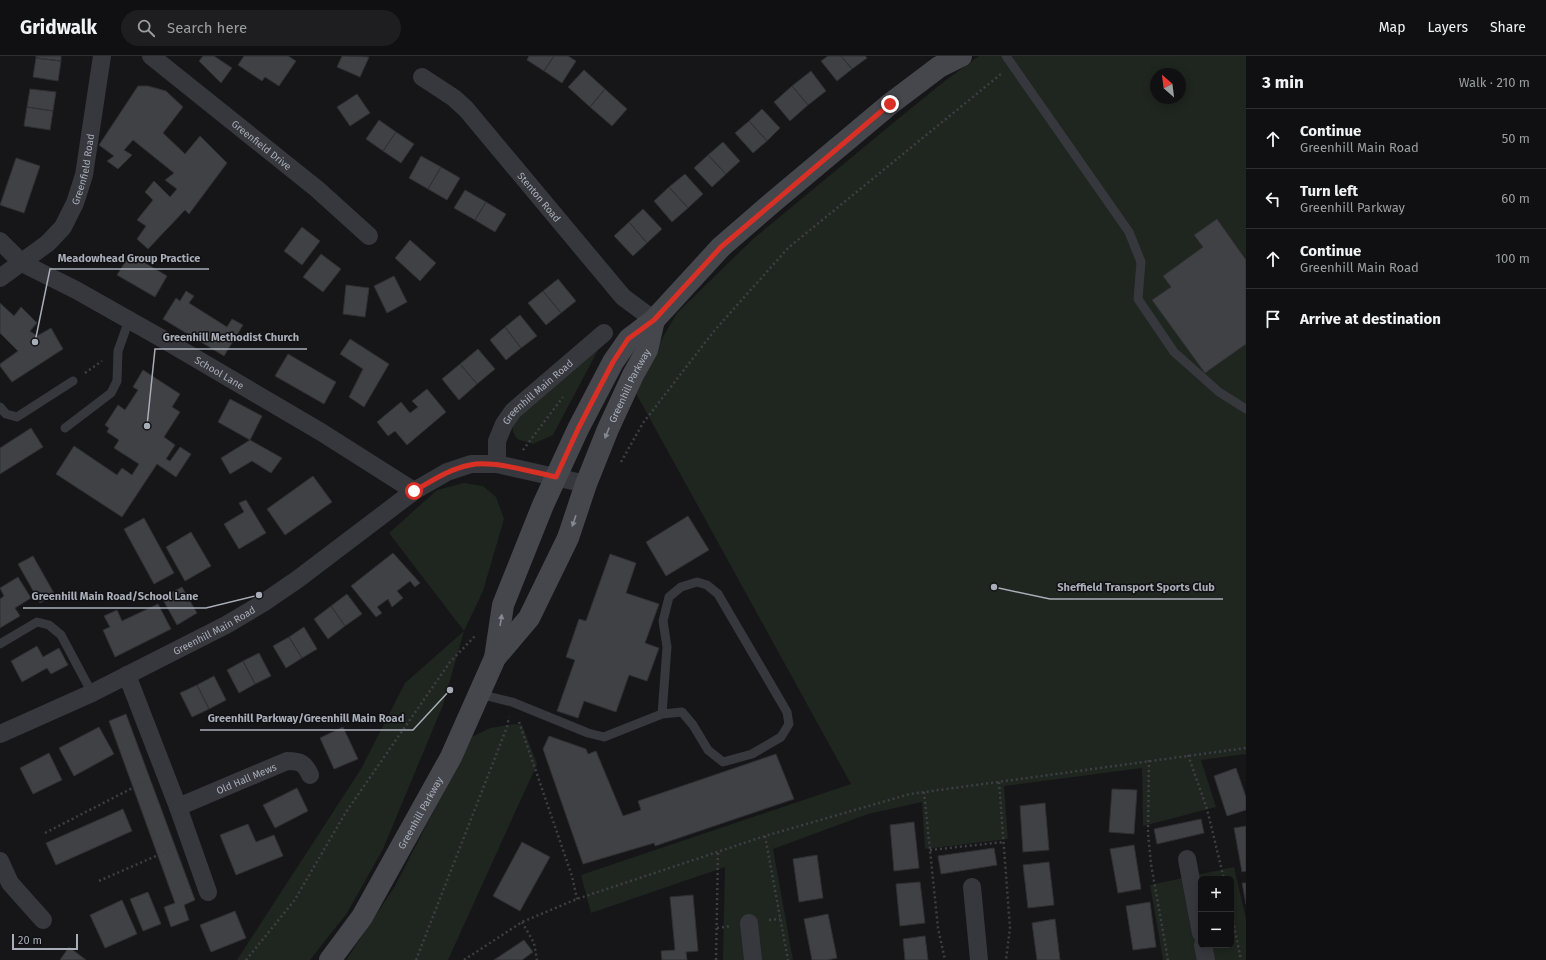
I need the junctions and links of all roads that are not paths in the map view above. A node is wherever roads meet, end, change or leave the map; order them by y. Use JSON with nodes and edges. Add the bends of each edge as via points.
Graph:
{"nodes":[{"id":1,"x":102,"y":56,"type":"edge"},
{"id":2,"x":151,"y":56,"type":"edge"},
{"id":3,"x":960,"y":56,"type":"edge"},
{"id":4,"x":1006,"y":56,"type":"edge"},
{"id":5,"x":943,"y":61,"type":"edge"},
{"id":6,"x":422,"y":77,"type":"dead end"},
{"id":7,"x":370,"y":236,"type":"dead end"},
{"id":8,"x":0,"y":241,"type":"edge"},
{"id":9,"x":22,"y":263,"type":"junction"},
{"id":10,"x":0,"y":278,"type":"edge"},
{"id":11,"x":129,"y":320,"type":"junction"},
{"id":12,"x":654,"y":320,"type":"junction"},
{"id":13,"x":604,"y":333,"type":"dead end"},
{"id":14,"x":73,"y":381,"type":"road end"},
{"id":15,"x":0,"y":407,"type":"edge"},
{"id":16,"x":1246,"y":409,"type":"edge"},
{"id":17,"x":65,"y":428,"type":"dead end"},
{"id":18,"x":497,"y":464,"type":"junction"},
{"id":19,"x":556,"y":477,"type":"junction"},
{"id":20,"x":586,"y":484,"type":"junction"},
{"id":21,"x":414,"y":491,"type":"junction"},
{"id":22,"x":0,"y":644,"type":"edge"},
{"id":23,"x":495,"y":658,"type":"junction"},
{"id":24,"x":127,"y":675,"type":"junction"},
{"id":25,"x":92,"y":693,"type":"junction"},
{"id":26,"x":479,"y":694,"type":"junction"},
{"id":27,"x":662,"y":714,"type":"junction"},
{"id":28,"x":0,"y":734,"type":"edge"},
{"id":29,"x":310,"y":775,"type":"dead end"},
{"id":30,"x":178,"y":807,"type":"junction"},
{"id":31,"x":1187,"y":859,"type":"dead end"},
{"id":32,"x":0,"y":862,"type":"edge"},
{"id":33,"x":972,"y":887,"type":"dead end"},
{"id":34,"x":208,"y":892,"type":"dead end"},
{"id":35,"x":1198,"y":917,"type":"edge"},
{"id":36,"x":43,"y":920,"type":"dead end"},
{"id":37,"x":749,"y":923,"type":"dead end"},
{"id":38,"x":1204,"y":948,"type":"edge"},
{"id":39,"x":330,"y":960,"type":"edge"},
{"id":40,"x":753,"y":960,"type":"edge"},
{"id":41,"x":979,"y":960,"type":"edge"},
{"id":42,"x":1206,"y":960,"type":"edge"}],
"edges":[{"from":1,"to":9,"type":"street","name":"Greenfield Road","via":[[84,175],[74,203],[63,227],[48,243]]},
{"from":2,"to":7,"type":"street","name":"Greenfield Drive","via":[[317,189]]},
{"from":3,"to":5,"type":"main road"},
{"from":4,"to":16,"type":"lane","via":[[1129,232],[1141,262],[1138,299],[1174,352],[1219,392]]},
{"from":5,"to":12,"type":"main road","via":[[726,242]]},
{"from":6,"to":12,"type":"street","name":"Stenton Road","via":[[466,109],[623,297]]},
{"from":8,"to":9,"type":"street","name":"School Lane"},
{"from":9,"to":10,"type":"street"},
{"from":9,"to":11,"type":"street","name":"School Lane"},
{"from":11,"to":17,"type":"lane","via":[[118,351],[117,381],[111,392]]},
{"from":11,"to":21,"type":"street","name":"School Lane","via":[[321,432]]},
{"from":12,"to":19,"type":"main road","name":"Greenhill Parkway","via":[[628,339],[613,362]]},
{"from":12,"to":20,"type":"main road","name":"Greenhill Parkway","one_way":true,"via":[[647,350],[608,429]]},
{"from":13,"to":18,"type":"street","name":"Greenhill Main Road","via":[[513,411],[497,441]]},
{"from":14,"to":15,"type":"lane","via":[[17,417],[6,414]]},
{"from":18,"to":19,"type":"street","name":"Greenhill Main Road"},
{"from":18,"to":21,"type":"street","name":"Greenhill Main Road","via":[[471,464],[447,472]]},
{"from":19,"to":20,"type":"street","name":"Greenhill Main Road"},
{"from":23,"to":19,"type":"main road","name":"Greenhill Parkway","one_way":true,"via":[[503,605]]},
{"from":20,"to":23,"type":"main road","name":"Greenhill Parkway","one_way":true,"via":[[568,538],[529,618]]},
{"from":21,"to":24,"type":"street","name":"Greenhill Main Road","via":[[298,579],[263,602],[226,625]]},
{"from":22,"to":25,"type":"lane","via":[[38,622],[49,625],[60,635]]},
{"from":23,"to":26,"type":"main road","name":"Greenhill Parkway"},
{"from":24,"to":25,"type":"street","name":"Greenhill Main Road"},
{"from":24,"to":30,"type":"street"},
{"from":25,"to":28,"type":"street","name":"Greenhill Main Road"},
{"from":26,"to":27,"type":"lane","via":[[512,702],[604,737]]},
{"from":26,"to":39,"type":"main road","name":"Greenhill Parkway","via":[[451,758],[393,863],[362,917]]},
{"from":27,"to":27,"type":"lane","via":[[682,712],[708,750],[723,762],[752,754],[781,737],[789,724],[787,712],[718,594],[707,585],[697,582],[681,587],[668,597],[663,621],[667,647]]},
{"from":29,"to":30,"type":"street","name":"Old Hall Mews","via":[[306,766],[296,761],[287,761]]},
{"from":30,"to":34,"type":"street"},
{"from":31,"to":35,"type":"street"},
{"from":32,"to":36,"type":"street","via":[[10,883]]},
{"from":33,"to":41,"type":"street"},
{"from":37,"to":40,"type":"street"},
{"from":38,"to":42,"type":"street"}]}
